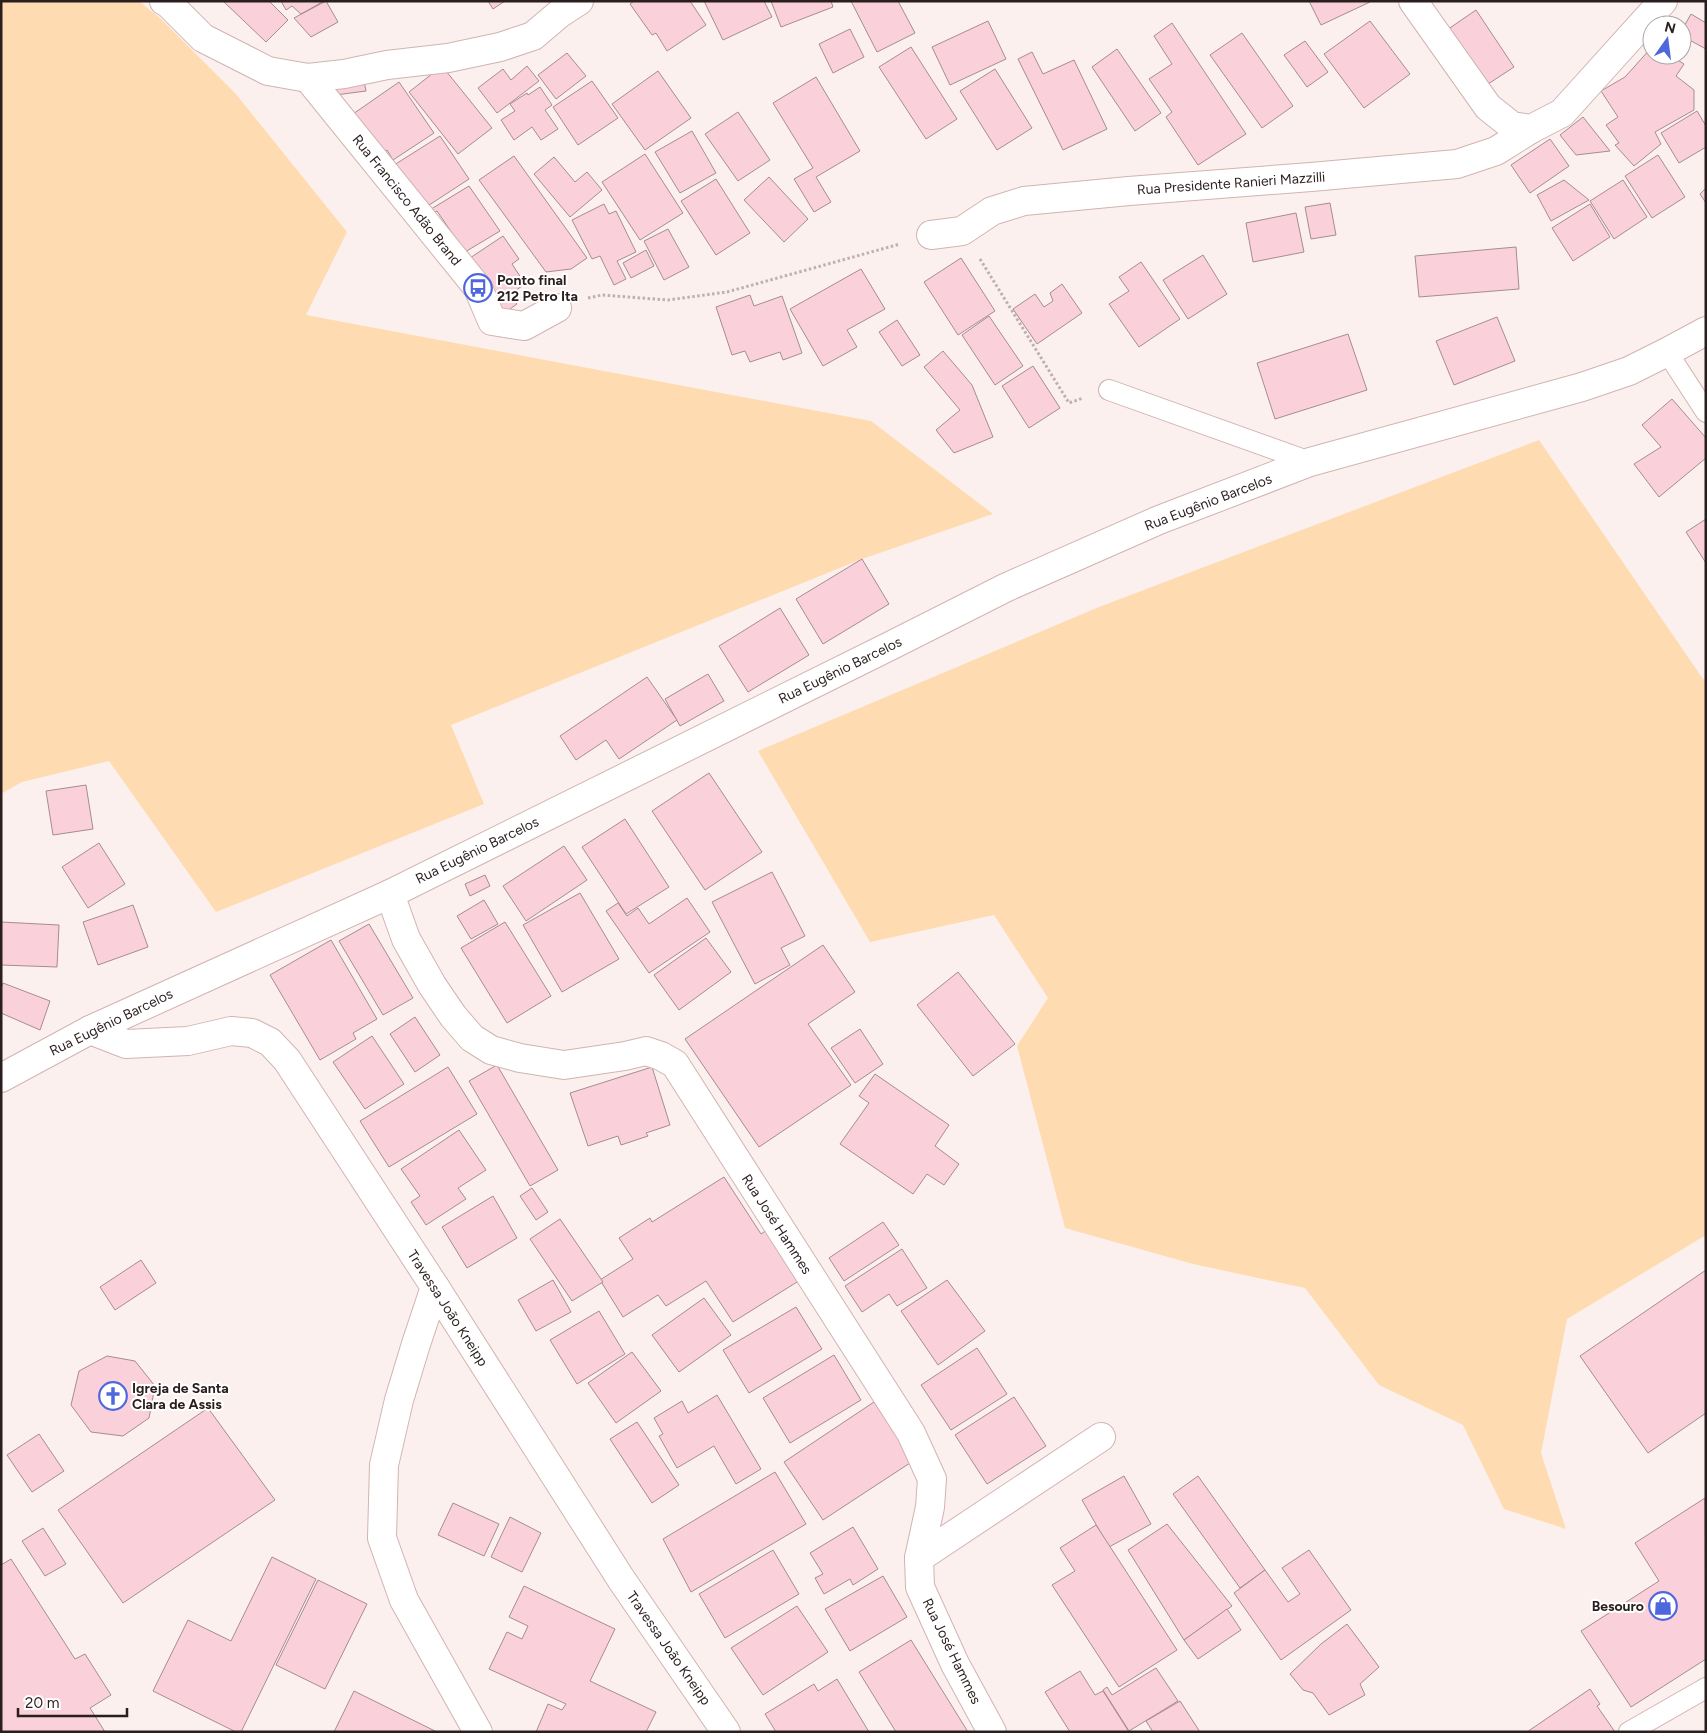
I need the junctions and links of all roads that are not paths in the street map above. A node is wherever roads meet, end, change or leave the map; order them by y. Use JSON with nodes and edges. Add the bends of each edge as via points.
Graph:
{"nodes":[{"id":1,"x":164,"y":1,"type":"edge"},
{"id":2,"x":579,"y":1,"type":"edge"},
{"id":3,"x":1413,"y":1,"type":"edge"},
{"id":4,"x":1663,"y":1,"type":"edge"},
{"id":5,"x":308,"y":78,"type":"junction"},
{"id":6,"x":1531,"y":129,"type":"junction"},
{"id":7,"x":931,"y":235,"type":"road end"},
{"id":8,"x":557,"y":308,"type":"road end"},
{"id":9,"x":1706,"y":331,"type":"edge"},
{"id":10,"x":1667,"y":352,"type":"junction"},
{"id":11,"x":1110,"y":390,"type":"road end"},
{"id":12,"x":1706,"y":412,"type":"edge"},
{"id":13,"x":1310,"y":462,"type":"junction"},
{"id":14,"x":390,"y":894,"type":"junction"},
{"id":15,"x":90,"y":1030,"type":"junction"},
{"id":16,"x":1,"y":1078,"type":"edge"},
{"id":17,"x":435,"y":1287,"type":"junction"},
{"id":18,"x":1102,"y":1437,"type":"dead end"},
{"id":19,"x":919,"y":1558,"type":"junction"},
{"id":20,"x":1706,"y":1688,"type":"edge"},
{"id":21,"x":478,"y":1732,"type":"edge"},
{"id":22,"x":726,"y":1732,"type":"edge"},
{"id":23,"x":992,"y":1732,"type":"edge"},
{"id":24,"x":1629,"y":1732,"type":"edge"}],
"edges":[{"from":1,"to":5,"type":"street","via":[[203,38],[268,71]]},
{"from":2,"to":5,"type":"street","via":[[533,36],[500,48]]},
{"from":3,"to":6,"type":"street","via":[[1488,107],[1512,126]]},
{"from":4,"to":6,"type":"street","name":"Rua Presidente Ranieri Mazzilli","via":[[1562,113]]},
{"from":5,"to":8,"type":"street","name":"Rua Francisco Adão Brand","via":[[478,288],[492,320],[524,326]]},
{"from":6,"to":7,"type":"street","name":"Rua Presidente Ranieri Mazzilli","via":[[1496,151],[1457,164],[1024,201],[992,211],[962,232]]},
{"from":9,"to":10,"type":"street","name":"Rua Eugênio Barcelos"},
{"from":10,"to":12,"type":"lane"},
{"from":10,"to":13,"type":"street","name":"Rua Eugênio Barcelos","via":[[1629,371],[1582,387]]},
{"from":11,"to":13,"type":"lane"},
{"from":13,"to":14,"type":"street","name":"Rua Eugênio Barcelos","via":[[1159,520],[1006,587]]},
{"from":14,"to":15,"type":"street","name":"Rua Eugênio Barcelos"},
{"from":14,"to":19,"type":"street","name":"Rua José Hammes","via":[[406,939],[432,985],[472,1038],[491,1050],[564,1065],[646,1051],[675,1064],[911,1433],[932,1479],[930,1507]]},
{"from":15,"to":16,"type":"street","name":"Rua Eugênio Barcelos"},
{"from":15,"to":17,"type":"street","name":"Travessa João Kneipp","via":[[126,1044],[188,1041],[231,1031],[252,1033],[270,1042],[287,1060]]},
{"from":17,"to":21,"type":"street","via":[[399,1400],[384,1465],[382,1538],[404,1600]]},
{"from":17,"to":22,"type":"street","name":"Travessa João Kneipp","via":[[621,1579]]},
{"from":18,"to":19,"type":"street"},
{"from":19,"to":23,"type":"street","name":"Rua José Hammes","via":[[920,1587],[955,1664]]},
{"from":20,"to":24,"type":"lane"}]}
